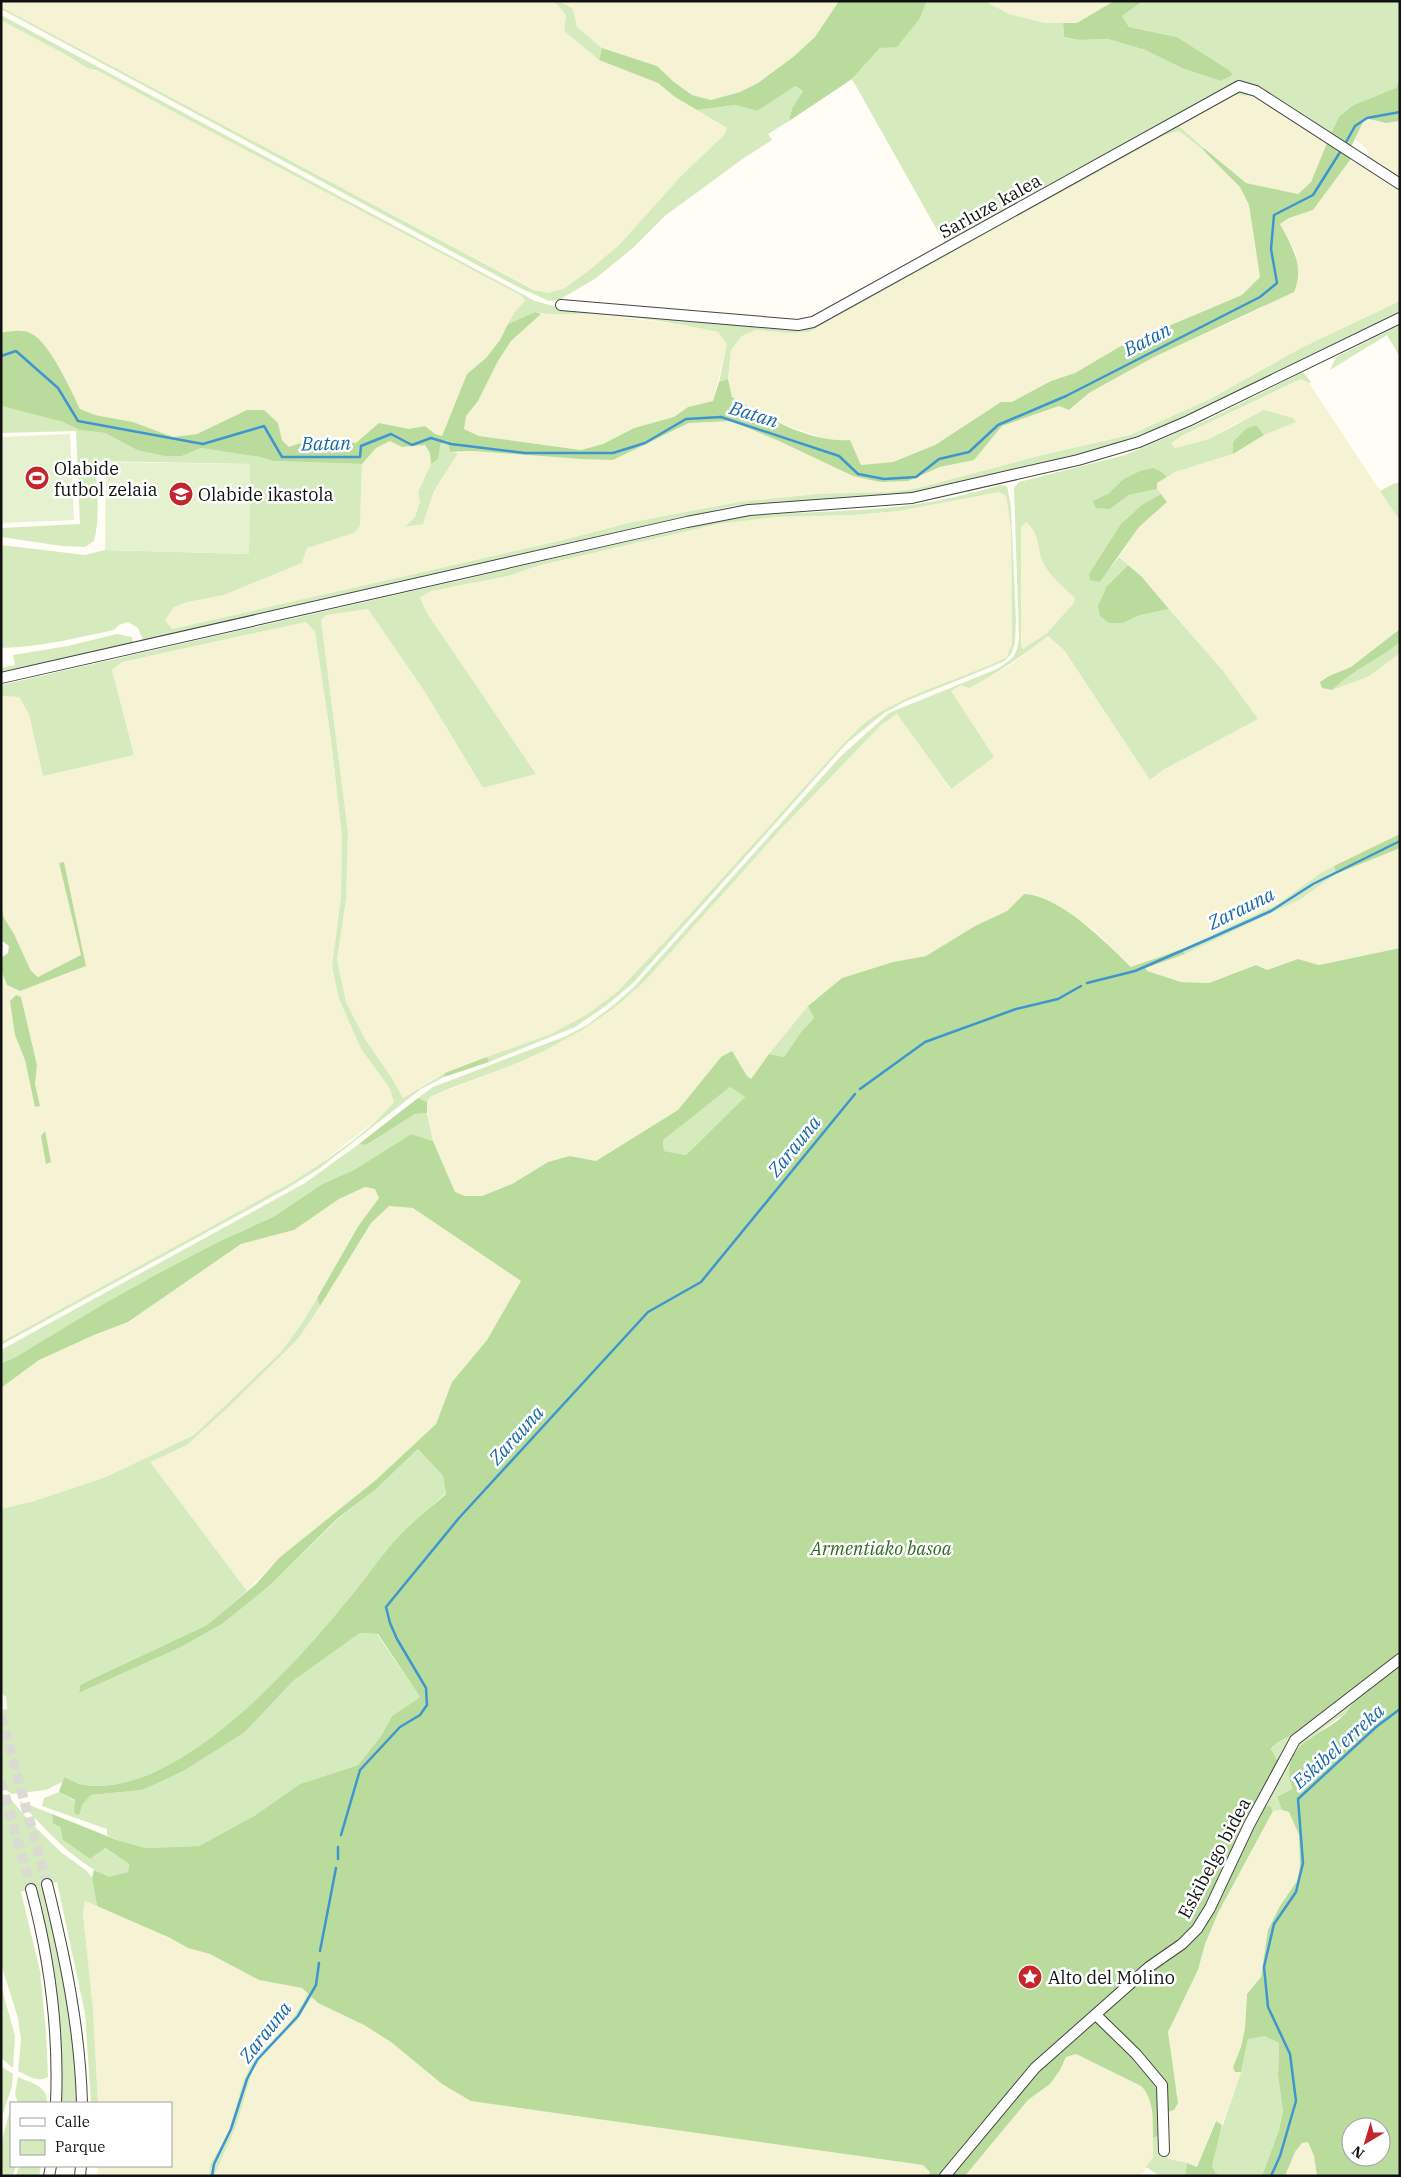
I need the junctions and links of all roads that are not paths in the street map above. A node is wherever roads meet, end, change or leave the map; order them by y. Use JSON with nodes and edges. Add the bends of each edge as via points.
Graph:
{"nodes":[{"id":1,"x":1400,"y":184,"type":"edge"},
{"id":2,"x":561,"y":306,"type":"dead end"},
{"id":3,"x":1400,"y":318,"type":"edge"},
{"id":4,"x":1,"y":678,"type":"edge"},
{"id":5,"x":1400,"y":1659,"type":"edge"},
{"id":6,"x":47,"y":1884,"type":"tunnel mouth"},
{"id":7,"x":31,"y":1889,"type":"tunnel mouth"},
{"id":8,"x":1096,"y":2015,"type":"junction"},
{"id":9,"x":56,"y":2102,"type":"edge"},
{"id":10,"x":82,"y":2102,"type":"edge"},
{"id":11,"x":1164,"y":2151,"type":"dead end"},
{"id":12,"x":945,"y":2176,"type":"edge"}],
"edges":[{"from":1,"to":2,"type":"street","name":"Sarluze kalea","via":[[1256,91],[1239,86],[813,322],[798,325]]},
{"from":3,"to":4,"type":"street","via":[[1188,421],[1139,442],[1078,460],[912,498],[749,510],[687,522]]},
{"from":5,"to":8,"type":"street","name":"Eskibelgo bidea","via":[[1296,1740],[1197,1929]]},
{"from":6,"to":10,"type":"street","via":[[69,1980],[78,2040]]},
{"from":7,"to":9,"type":"street","via":[[50,1973],[56,2029]]},
{"from":8,"to":11,"type":"street","via":[[1162,2085]]},
{"from":8,"to":12,"type":"street","name":"Eskibelgo bidea","via":[[1036,2068]]}]}
